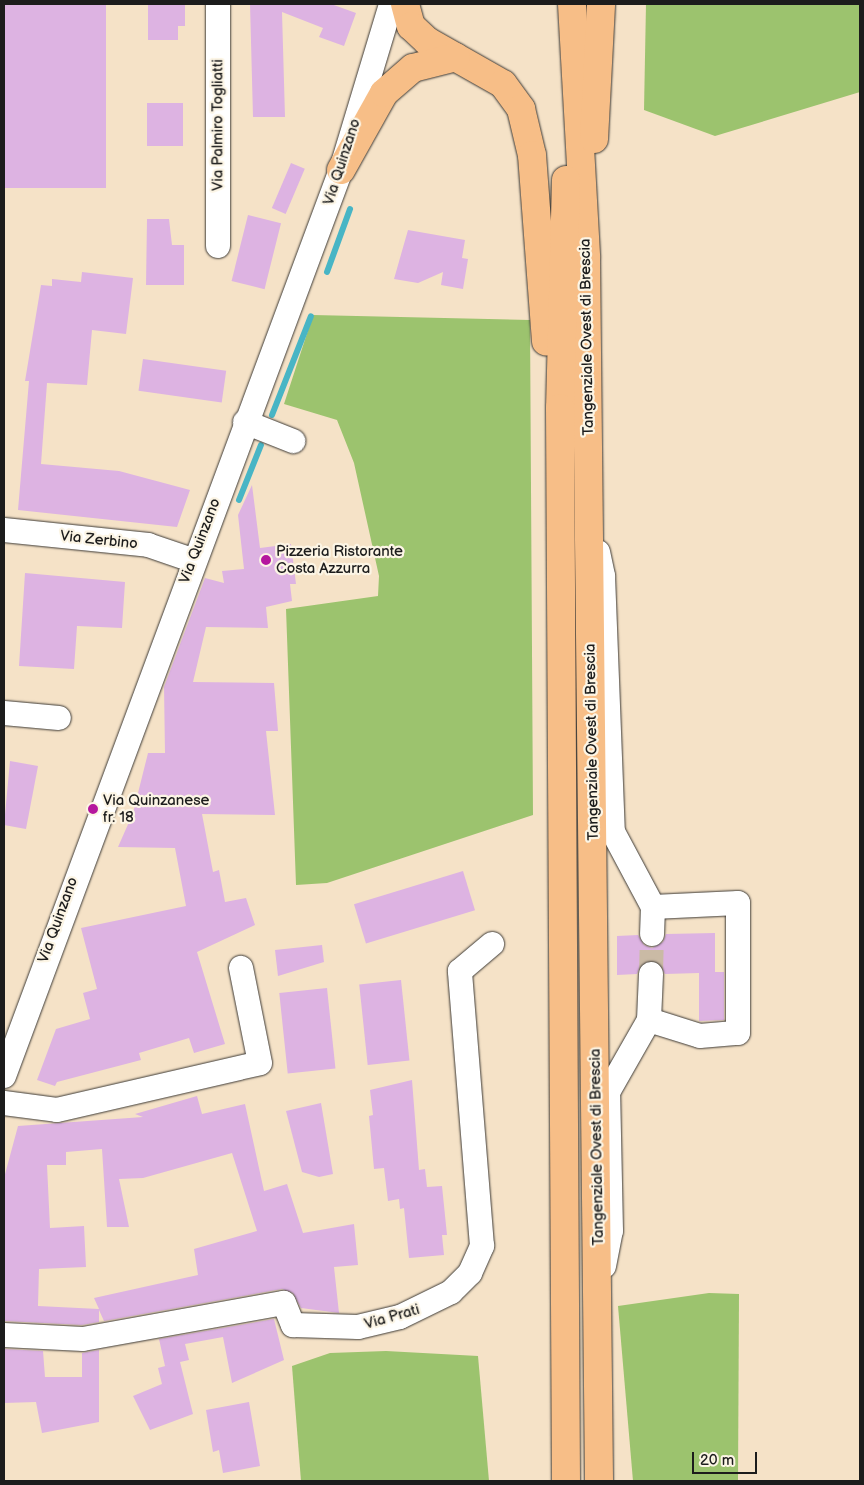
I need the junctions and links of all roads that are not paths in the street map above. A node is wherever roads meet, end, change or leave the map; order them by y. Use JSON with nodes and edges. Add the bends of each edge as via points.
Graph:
{"nodes":[{"id":1,"x":218,"y":4,"type":"edge"},
{"id":2,"x":391,"y":4,"type":"edge"},
{"id":3,"x":406,"y":4,"type":"edge"},
{"id":4,"x":571,"y":4,"type":"edge"},
{"id":5,"x":601,"y":4,"type":"edge"},
{"id":6,"x":456,"y":57,"type":"junction"},
{"id":7,"x":341,"y":170,"type":"junction"},
{"id":8,"x":218,"y":246,"type":"dead end"},
{"id":9,"x":586,"y":258,"type":"junction"},
{"id":10,"x":560,"y":408,"type":"junction"},
{"id":11,"x":245,"y":422,"type":"junction"},
{"id":12,"x":293,"y":441,"type":"dead end"},
{"id":13,"x":590,"y":515,"type":"junction"},
{"id":14,"x":4,"y":530,"type":"edge"},
{"id":15,"x":192,"y":560,"type":"junction"},
{"id":16,"x":4,"y":713,"type":"edge"},
{"id":17,"x":59,"y":718,"type":"dead end"},
{"id":18,"x":653,"y":907,"type":"junction"},
{"id":19,"x":652,"y":934,"type":"tunnel mouth"},
{"id":20,"x":492,"y":944,"type":"dead end"},
{"id":21,"x":241,"y":968,"type":"dead end"},
{"id":22,"x":651,"y":974,"type":"tunnel mouth"},
{"id":23,"x":649,"y":1020,"type":"junction"},
{"id":24,"x":4,"y":1076,"type":"edge"},
{"id":25,"x":4,"y":1103,"type":"edge"},
{"id":26,"x":599,"y":1287,"type":"junction"},
{"id":27,"x":4,"y":1335,"type":"edge"},
{"id":28,"x":566,"y":1481,"type":"edge"},
{"id":29,"x":599,"y":1481,"type":"edge"}],
"edges":[{"from":1,"to":8,"type":"street","name":"Via Palmiro Togliatti"},
{"from":2,"to":7,"type":"street","name":"Via Quinzano"},
{"from":3,"to":6,"type":"main road","via":[[411,26]]},
{"from":4,"to":9,"type":"main road","name":"Tangenziale Ovest di Brescia"},
{"from":4,"to":10,"type":"main road","name":"Tangenziale Ovest di Brescia"},
{"from":5,"to":9,"type":"main road"},
{"from":6,"to":7,"type":"main road","via":[[413,68],[384,93]]},
{"from":6,"to":10,"type":"main road","via":[[503,84],[521,109],[532,155],[547,348]]},
{"from":7,"to":11,"type":"street","name":"Via Quinzano"},
{"from":9,"to":13,"type":"main road","name":"Tangenziale Ovest di Brescia"},
{"from":10,"to":28,"type":"main road","name":"Tangenziale Ovest di Brescia"},
{"from":11,"to":12,"type":"street"},
{"from":11,"to":15,"type":"street","name":"Via Quinzano"},
{"from":13,"to":18,"type":"street","via":[[603,576],[613,832]]},
{"from":13,"to":26,"type":"main road","name":"Tangenziale Ovest di Brescia"},
{"from":14,"to":15,"type":"street","name":"Via Zerbino","via":[[148,545]]},
{"from":15,"to":24,"type":"street","name":"Via Quinzano"},
{"from":16,"to":17,"type":"street"},
{"from":18,"to":19,"type":"street"},
{"from":18,"to":23,"type":"street","via":[[738,903],[738,1033],[700,1036]]},
{"from":20,"to":27,"type":"street","name":"Via Prati","via":[[460,971],[482,1246],[470,1273],[451,1292],[400,1317],[358,1327],[293,1325],[284,1302],[83,1340]]},
{"from":21,"to":25,"type":"street","via":[[260,1063],[57,1110]]},
{"from":22,"to":23,"type":"street"},
{"from":23,"to":26,"type":"street","via":[[608,1092],[611,1231]]},
{"from":26,"to":29,"type":"main road","name":"Tangenziale Ovest di Brescia"}]}
